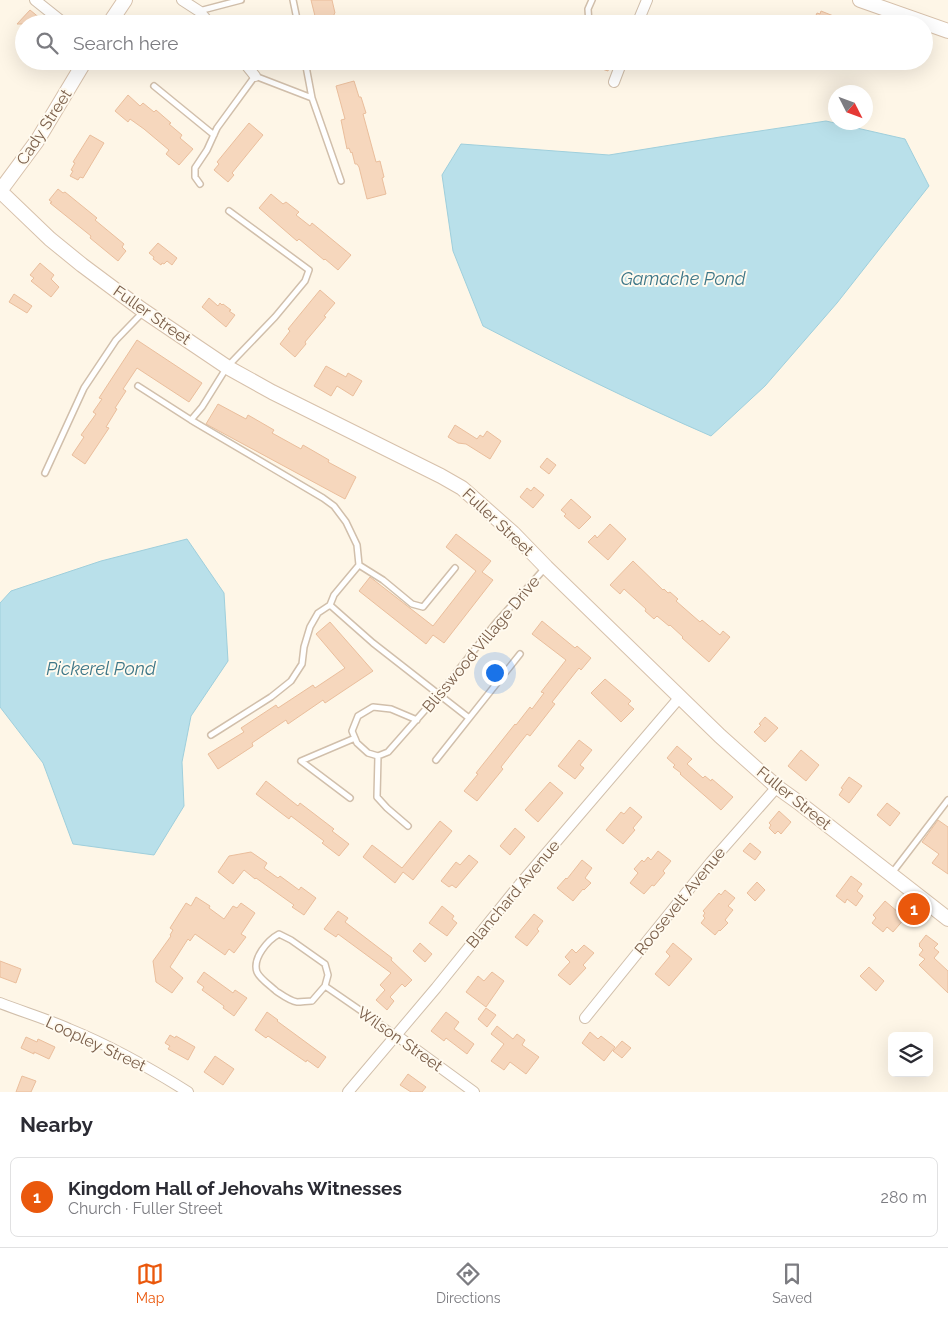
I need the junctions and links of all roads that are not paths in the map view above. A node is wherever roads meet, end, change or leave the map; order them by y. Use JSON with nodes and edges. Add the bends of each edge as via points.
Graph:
{"nodes":[{"id":1,"x":35,"y":0,"type":"edge"},
{"id":2,"x":125,"y":0,"type":"edge"},
{"id":3,"x":182,"y":0,"type":"edge"},
{"id":4,"x":241,"y":0,"type":"edge"},
{"id":5,"x":293,"y":0,"type":"edge"},
{"id":6,"x":592,"y":0,"type":"edge"},
{"id":7,"x":646,"y":0,"type":"edge"},
{"id":8,"x":860,"y":0,"type":"edge"},
{"id":9,"x":887,"y":4,"type":"edge"},
{"id":10,"x":198,"y":11,"type":"junction"},
{"id":11,"x":54,"y":15,"type":"edge"},
{"id":12,"x":115,"y":15,"type":"edge"},
{"id":13,"x":202,"y":15,"type":"edge"},
{"id":14,"x":296,"y":15,"type":"edge"},
{"id":15,"x":588,"y":15,"type":"edge"},
{"id":16,"x":640,"y":15,"type":"edge"},
{"id":17,"x":911,"y":15,"type":"edge"},
{"id":18,"x":933,"y":25,"type":"edge"},
{"id":19,"x":948,"y":32,"type":"edge"},
{"id":20,"x":80,"y":70,"type":"edge"},
{"id":21,"x":250,"y":70,"type":"edge"},
{"id":22,"x":307,"y":70,"type":"edge"},
{"id":23,"x":619,"y":70,"type":"edge"},
{"id":24,"x":255,"y":76,"type":"junction"},
{"id":25,"x":614,"y":82,"type":"dead end"},
{"id":26,"x":154,"y":86,"type":"dead end"},
{"id":27,"x":312,"y":98,"type":"junction"},
{"id":28,"x":214,"y":135,"type":"junction"},
{"id":29,"x":341,"y":181,"type":"dead end"},
{"id":30,"x":200,"y":184,"type":"dead end"},
{"id":31,"x":0,"y":191,"type":"edge"},
{"id":32,"x":229,"y":211,"type":"dead end"},
{"id":33,"x":144,"y":311,"type":"junction"},
{"id":34,"x":226,"y":366,"type":"junction"},
{"id":35,"x":138,"y":386,"type":"dead end"},
{"id":36,"x":191,"y":420,"type":"junction"},
{"id":37,"x":45,"y":473,"type":"dead end"},
{"id":38,"x":358,"y":565,"type":"junction"},
{"id":39,"x":546,"y":567,"type":"junction"},
{"id":40,"x":455,"y":568,"type":"dead end"},
{"id":41,"x":330,"y":605,"type":"junction"},
{"id":42,"x":520,"y":654,"type":"dead end"},
{"id":43,"x":440,"y":694,"type":"junction"},
{"id":44,"x":680,"y":697,"type":"junction"},
{"id":45,"x":469,"y":718,"type":"junction"},
{"id":46,"x":417,"y":720,"type":"junction"},
{"id":47,"x":211,"y":735,"type":"dead end"},
{"id":48,"x":355,"y":738,"type":"junction"},
{"id":49,"x":378,"y":756,"type":"junction"},
{"id":50,"x":436,"y":760,"type":"dead end"},
{"id":51,"x":777,"y":787,"type":"junction"},
{"id":52,"x":350,"y":798,"type":"dead end"},
{"id":53,"x":948,"y":800,"type":"edge"},
{"id":54,"x":946,"y":808,"type":"edge"},
{"id":55,"x":408,"y":826,"type":"dead end"},
{"id":56,"x":891,"y":875,"type":"junction"},
{"id":57,"x":948,"y":919,"type":"edge"},
{"id":58,"x":325,"y":986,"type":"junction"},
{"id":59,"x":0,"y":1004,"type":"edge"},
{"id":60,"x":585,"y":1018,"type":"dead end"},
{"id":61,"x":396,"y":1035,"type":"junction"},
{"id":62,"x":188,"y":1092,"type":"edge"},
{"id":63,"x":348,"y":1092,"type":"edge"},
{"id":64,"x":474,"y":1092,"type":"edge"}],
"edges":[{"from":1,"to":11,"type":"street"},
{"from":2,"to":12,"type":"street"},
{"from":3,"to":10,"type":"street"},
{"from":4,"to":10,"type":"lane"},
{"from":5,"to":14,"type":"lane"},
{"from":6,"to":15,"type":"lane"},
{"from":7,"to":16,"type":"street"},
{"from":8,"to":9,"type":"street"},
{"from":9,"to":17,"type":"street"},
{"from":10,"to":13,"type":"street"},
{"from":18,"to":19,"type":"street"},
{"from":20,"to":31,"type":"street","name":"Cady Street","via":[[37,141]]},
{"from":21,"to":24,"type":"street"},
{"from":22,"to":27,"type":"lane"},
{"from":23,"to":25,"type":"street"},
{"from":24,"to":27,"type":"lane"},
{"from":24,"to":28,"type":"lane"},
{"from":26,"to":28,"type":"lane"},
{"from":27,"to":29,"type":"lane"},
{"from":28,"to":30,"type":"lane","via":[[195,168]]},
{"from":31,"to":33,"type":"street","name":"Fuller Street","via":[[50,239]]},
{"from":32,"to":34,"type":"lane","via":[[309,270],[276,317]]},
{"from":33,"to":34,"type":"street","name":"Fuller Street"},
{"from":33,"to":37,"type":"lane","via":[[116,340],[84,388]]},
{"from":34,"to":36,"type":"lane"},
{"from":34,"to":39,"type":"street","name":"Fuller Street","via":[[462,488]]},
{"from":35,"to":36,"type":"lane"},
{"from":36,"to":38,"type":"lane","via":[[334,506],[346,522],[356,545]]},
{"from":38,"to":40,"type":"lane","via":[[412,604],[423,608]]},
{"from":38,"to":41,"type":"lane"},
{"from":39,"to":43,"type":"lane","name":"Blisswood Village Drive","via":[[495,624]]},
{"from":39,"to":44,"type":"street","name":"Fuller Street"},
{"from":41,"to":43,"type":"lane"},
{"from":41,"to":47,"type":"lane","via":[[318,613],[310,627],[302,664],[291,682]]},
{"from":42,"to":45,"type":"lane"},
{"from":43,"to":45,"type":"lane"},
{"from":43,"to":46,"type":"lane","name":"Blisswood Village Drive"},
{"from":44,"to":51,"type":"street","name":"Fuller Street"},
{"from":44,"to":61,"type":"street","name":"Blanchard Avenue"},
{"from":45,"to":50,"type":"lane"},
{"from":46,"to":48,"type":"lane","name":"Blisswood Village Drive","via":[[391,709],[373,706],[358,716],[352,730]]},
{"from":46,"to":49,"type":"lane","name":"Blisswood Village Drive","via":[[388,752]]},
{"from":48,"to":49,"type":"lane","via":[[368,753]]},
{"from":48,"to":52,"type":"lane","via":[[301,761]]},
{"from":49,"to":55,"type":"lane","via":[[377,798]]},
{"from":51,"to":56,"type":"street","name":"Fuller Street"},
{"from":51,"to":60,"type":"street","name":"Roosevelt Avenue","via":[[711,862]]},
{"from":53,"to":54,"type":"lane"},
{"from":54,"to":56,"type":"lane"},
{"from":56,"to":57,"type":"street","name":"Fuller Street"},
{"from":58,"to":58,"type":"lane","via":[[328,974],[325,964],[279,934],[271,938],[257,960],[257,972],[267,984],[295,1002],[312,1001]]},
{"from":58,"to":61,"type":"lane","name":"Wilson Street"},
{"from":59,"to":62,"type":"street","name":"Loopley Street","via":[[68,1028]]},
{"from":61,"to":63,"type":"street","name":"Blanchard Avenue"},
{"from":61,"to":64,"type":"street","name":"Wilson Street"}]}
